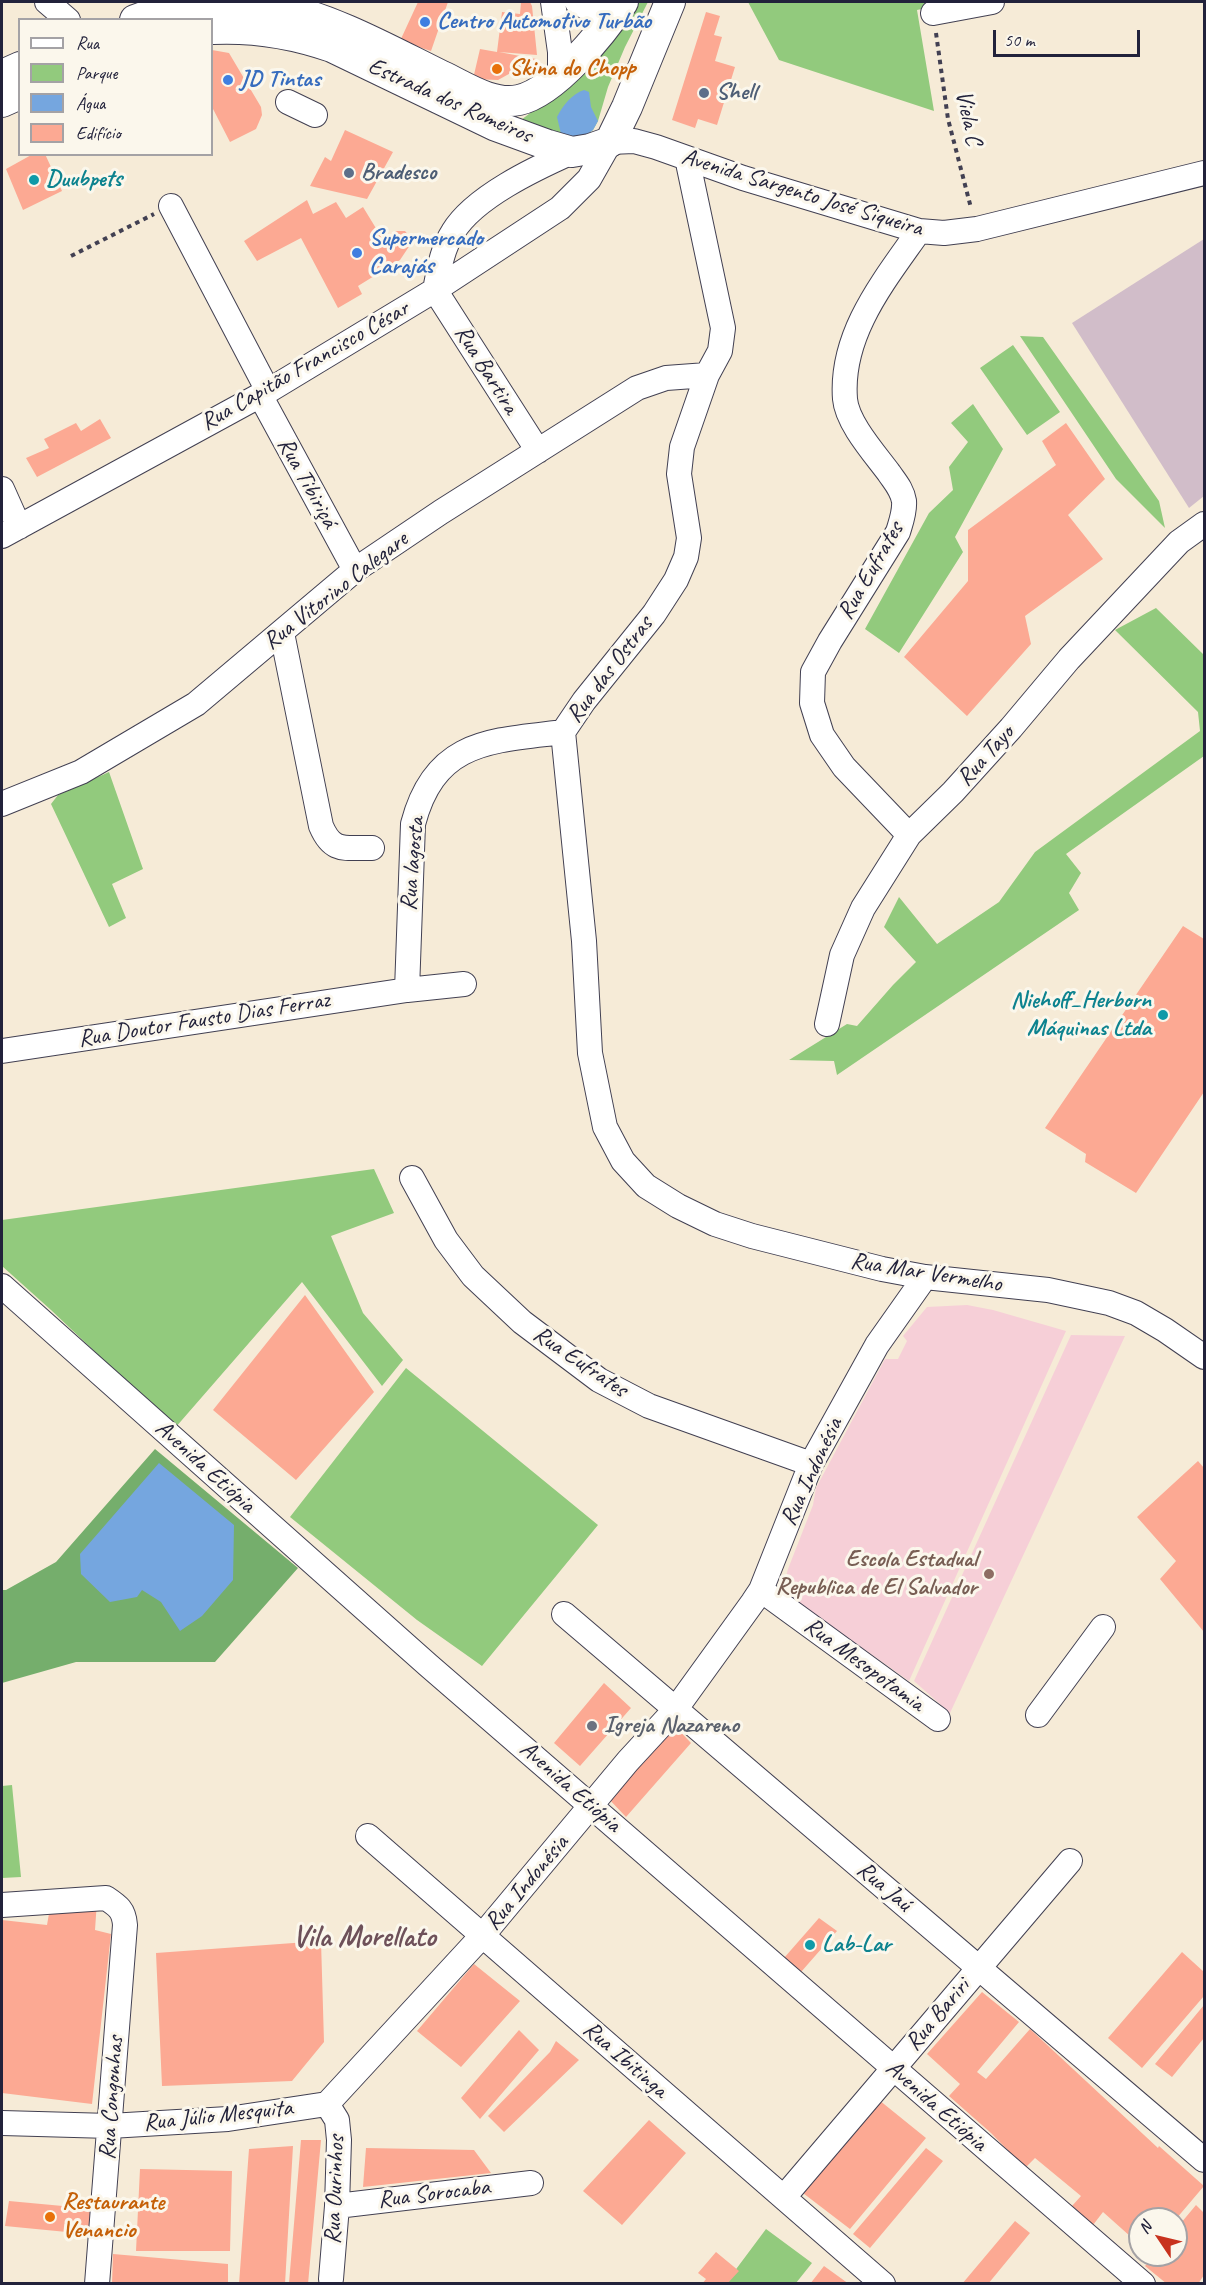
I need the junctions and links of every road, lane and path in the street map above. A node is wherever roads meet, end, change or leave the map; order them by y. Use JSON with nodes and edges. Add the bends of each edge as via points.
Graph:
{"nodes":[{"id":1,"x":47,"y":2,"type":"edge"},
{"id":2,"x":553,"y":2,"type":"edge"},
{"id":3,"x":577,"y":2,"type":"edge"},
{"id":4,"x":670,"y":2,"type":"edge"},
{"id":5,"x":992,"y":2,"type":"edge"},
{"id":6,"x":618,"y":9,"type":"edge"},
{"id":7,"x":933,"y":13,"type":"joint"},
{"id":8,"x":66,"y":18,"type":"edge"},
{"id":9,"x":140,"y":18,"type":"edge"},
{"id":10,"x":213,"y":29,"type":"edge"},
{"id":11,"x":18,"y":68,"type":"edge"},
{"id":12,"x":560,"y":74,"type":"junction"},
{"id":13,"x":2,"y":75,"type":"edge"},
{"id":14,"x":18,"y":95,"type":"edge"},
{"id":15,"x":2,"y":102,"type":"edge"},
{"id":16,"x":288,"y":102,"type":"dead end"},
{"id":17,"x":315,"y":115,"type":"dead end"},
{"id":18,"x":610,"y":142,"type":"junction"},
{"id":19,"x":572,"y":152,"type":"junction"},
{"id":20,"x":687,"y":158,"type":"junction"},
{"id":21,"x":1204,"y":173,"type":"edge"},
{"id":22,"x":171,"y":206,"type":"joint"},
{"id":23,"x":977,"y":229,"type":"junction"},
{"id":24,"x":919,"y":231,"type":"junction"},
{"id":25,"x":71,"y":256,"type":"dead end"},
{"id":26,"x":435,"y":290,"type":"junction"},
{"id":27,"x":707,"y":375,"type":"junction"},
{"id":28,"x":264,"y":393,"type":"junction"},
{"id":29,"x":538,"y":451,"type":"junction"},
{"id":30,"x":2,"y":489,"type":"edge"},
{"id":31,"x":1204,"y":524,"type":"edge"},
{"id":32,"x":10,"y":532,"type":"edge"},
{"id":33,"x":355,"y":570,"type":"junction"},
{"id":34,"x":282,"y":633,"type":"junction"},
{"id":35,"x":563,"y":732,"type":"junction"},
{"id":36,"x":2,"y":804,"type":"edge"},
{"id":37,"x":909,"y":835,"type":"junction"},
{"id":38,"x":372,"y":848,"type":"dead end"},
{"id":39,"x":464,"y":984,"type":"dead end"},
{"id":40,"x":407,"y":990,"type":"junction"},
{"id":41,"x":827,"y":1024,"type":"dead end"},
{"id":42,"x":2,"y":1051,"type":"edge"},
{"id":43,"x":412,"y":1178,"type":"dead end"},
{"id":44,"x":646,"y":1186,"type":"joint"},
{"id":45,"x":925,"y":1277,"type":"junction"},
{"id":46,"x":2,"y":1286,"type":"edge"},
{"id":47,"x":1204,"y":1357,"type":"edge"},
{"id":48,"x":811,"y":1464,"type":"junction"},
{"id":49,"x":761,"y":1590,"type":"junction"},
{"id":50,"x":564,"y":1614,"type":"dead end"},
{"id":51,"x":1103,"y":1628,"type":"dead end"},
{"id":52,"x":675,"y":1710,"type":"junction"},
{"id":53,"x":1038,"y":1715,"type":"dead end"},
{"id":54,"x":938,"y":1719,"type":"dead end"},
{"id":55,"x":591,"y":1805,"type":"junction"},
{"id":56,"x":368,"y":1836,"type":"dead end"},
{"id":57,"x":1070,"y":1861,"type":"dead end"},
{"id":58,"x":2,"y":1905,"type":"edge"},
{"id":59,"x":482,"y":1936,"type":"junction"},
{"id":60,"x":979,"y":1968,"type":"junction"},
{"id":61,"x":893,"y":2069,"type":"junction"},
{"id":62,"x":327,"y":2104,"type":"junction"},
{"id":63,"x":2,"y":2123,"type":"edge"},
{"id":64,"x":110,"y":2126,"type":"junction"},
{"id":65,"x":1204,"y":2160,"type":"edge"},
{"id":66,"x":531,"y":2183,"type":"dead end"},
{"id":67,"x":784,"y":2197,"type":"junction"},
{"id":68,"x":337,"y":2206,"type":"junction"},
{"id":69,"x":331,"y":2279,"type":"dead end"},
{"id":70,"x":97,"y":2283,"type":"edge"},
{"id":71,"x":883,"y":2283,"type":"edge"},
{"id":72,"x":1143,"y":2283,"type":"edge"}],
"edges":[{"from":1,"to":8,"type":"street"},
{"from":2,"to":12,"type":"street"},
{"from":3,"to":6,"type":"street","via":[[591,10]]},
{"from":4,"to":18,"type":"main road"},
{"from":5,"to":7,"type":"street"},
{"from":6,"to":12,"type":"main road","name":"Estrada dos Romeiros"},
{"from":7,"to":23,"type":"path","name":"Viela C","via":[[948,118]]},
{"from":9,"to":12,"type":"main road","name":"Estrada dos Romeiros","via":[[201,4],[276,6],[350,31],[476,92],[504,101],[534,94]]},
{"from":10,"to":19,"type":"main road","name":"Estrada dos Romeiros","via":[[256,28],[305,37],[496,126]]},
{"from":11,"to":13,"type":"main road"},
{"from":14,"to":15,"type":"main road"},
{"from":16,"to":17,"type":"street"},
{"from":18,"to":19,"type":"main road"},
{"from":18,"to":20,"type":"street","name":"Avenida Sargento José Siqueira","via":[[634,141]]},
{"from":18,"to":26,"type":"street","name":"Rua Capitão Francisco César","via":[[589,179],[560,208]]},
{"from":19,"to":26,"type":"street","via":[[518,177],[470,213],[453,231],[440,262]]},
{"from":20,"to":24,"type":"street","name":"Avenida Sargento José Siqueira"},
{"from":20,"to":27,"type":"street","name":"Rua das Ostras","via":[[723,328],[720,351]]},
{"from":21,"to":23,"type":"street","name":"Avenida Sargento José Siqueira"},
{"from":22,"to":25,"type":"path"},
{"from":22,"to":28,"type":"street","name":"Rua Tibiriçá"},
{"from":23,"to":24,"type":"street","name":"Avenida Sargento José Siqueira"},
{"from":24,"to":37,"type":"street","name":"Rua Eufrates","via":[[876,293],[854,337],[845,371],[848,410],[901,489],[904,514],[898,532],[813,672],[812,703],[822,735],[844,767]]},
{"from":26,"to":28,"type":"street","name":"Rua Capitão Francisco César"},
{"from":26,"to":29,"type":"street","name":"Rua Bartira"},
{"from":27,"to":29,"type":"street","name":"Rua Vitorino Calegare","via":[[666,378],[637,388]]},
{"from":27,"to":35,"type":"street","name":"Rua das Ostras","via":[[682,447],[679,474],[689,538],[687,557],[654,614]]},
{"from":28,"to":32,"type":"street","name":"Rua Capitão Francisco César"},
{"from":28,"to":33,"type":"street","name":"Rua Tibiriçá"},
{"from":29,"to":33,"type":"street","name":"Rua Vitorino Calegare"},
{"from":30,"to":32,"type":"street"},
{"from":31,"to":37,"type":"street","name":"Rua Tayo","via":[[1179,542],[1069,659],[953,792]]},
{"from":33,"to":34,"type":"street","name":"Rua Vitorino Calegare"},
{"from":34,"to":36,"type":"street","name":"Rua Vitorino Calegare","via":[[196,704],[81,772]]},
{"from":34,"to":38,"type":"street","via":[[327,841],[336,847]]},
{"from":35,"to":40,"type":"street","name":"Rua lagosta","via":[[475,746],[453,758],[427,786],[413,824]]},
{"from":35,"to":44,"type":"street","name":"Rua das Ostras","via":[[584,942],[590,1053],[605,1127],[623,1161]]},
{"from":37,"to":41,"type":"street","name":"Rua Tayo","via":[[863,908],[842,955]]},
{"from":39,"to":40,"type":"street","name":"Rua Doutor Fausto Dias Ferraz"},
{"from":40,"to":42,"type":"street","name":"Rua Doutor Fausto Dias Ferraz"},
{"from":43,"to":48,"type":"street","name":"Rua Eufrates","via":[[446,1240],[474,1276],[522,1322],[599,1380],[649,1406]]},
{"from":44,"to":45,"type":"street","name":"Rua Mar Vermelho","via":[[715,1224],[853,1263]]},
{"from":45,"to":47,"type":"street","name":"Rua Mar Vermelho","via":[[1048,1290],[1108,1303],[1136,1313]]},
{"from":45,"to":48,"type":"street","name":"Rua Indonésia","via":[[877,1344]]},
{"from":46,"to":55,"type":"street","name":"Avenida Etiópia"},
{"from":48,"to":49,"type":"street","name":"Rua Indonésia"},
{"from":49,"to":52,"type":"street","name":"Rua Indonésia"},
{"from":49,"to":54,"type":"street","name":"Rua Mesopotamia"},
{"from":50,"to":52,"type":"street","name":"Rua Jaú"},
{"from":51,"to":53,"type":"street"},
{"from":52,"to":55,"type":"street","name":"Rua Indonésia"},
{"from":52,"to":60,"type":"street","name":"Rua Jaú"},
{"from":55,"to":59,"type":"street","name":"Rua Indonésia"},
{"from":55,"to":61,"type":"street","name":"Avenida Etiópia"},
{"from":56,"to":59,"type":"street","name":"Rua Ibitinga"},
{"from":57,"to":60,"type":"street","name":"Rua Bariri"},
{"from":58,"to":64,"type":"street","name":"Rua Congonhas","via":[[106,1898],[124,1913]]},
{"from":59,"to":62,"type":"street","name":"Rua Indonésia"},
{"from":59,"to":67,"type":"street","name":"Rua Ibitinga"},
{"from":60,"to":61,"type":"street","name":"Rua Bariri"},
{"from":60,"to":65,"type":"street","name":"Rua Jaú"},
{"from":61,"to":67,"type":"street","name":"Rua Bariri"},
{"from":61,"to":72,"type":"street","name":"Avenida Etiópia"},
{"from":62,"to":64,"type":"street","name":"Rua Júlio Mesquita","via":[[228,2119]]},
{"from":62,"to":68,"type":"street","name":"Rua Ourinhos","via":[[337,2120],[339,2140]]},
{"from":63,"to":64,"type":"street","name":"Rua Júlio Mesquita"},
{"from":64,"to":70,"type":"street","name":"Rua Congonhas"},
{"from":66,"to":68,"type":"street","name":"Rua Sorocaba"},
{"from":67,"to":71,"type":"street","name":"Rua Ibitinga"},
{"from":68,"to":69,"type":"street","name":"Rua Ourinhos"}]}
